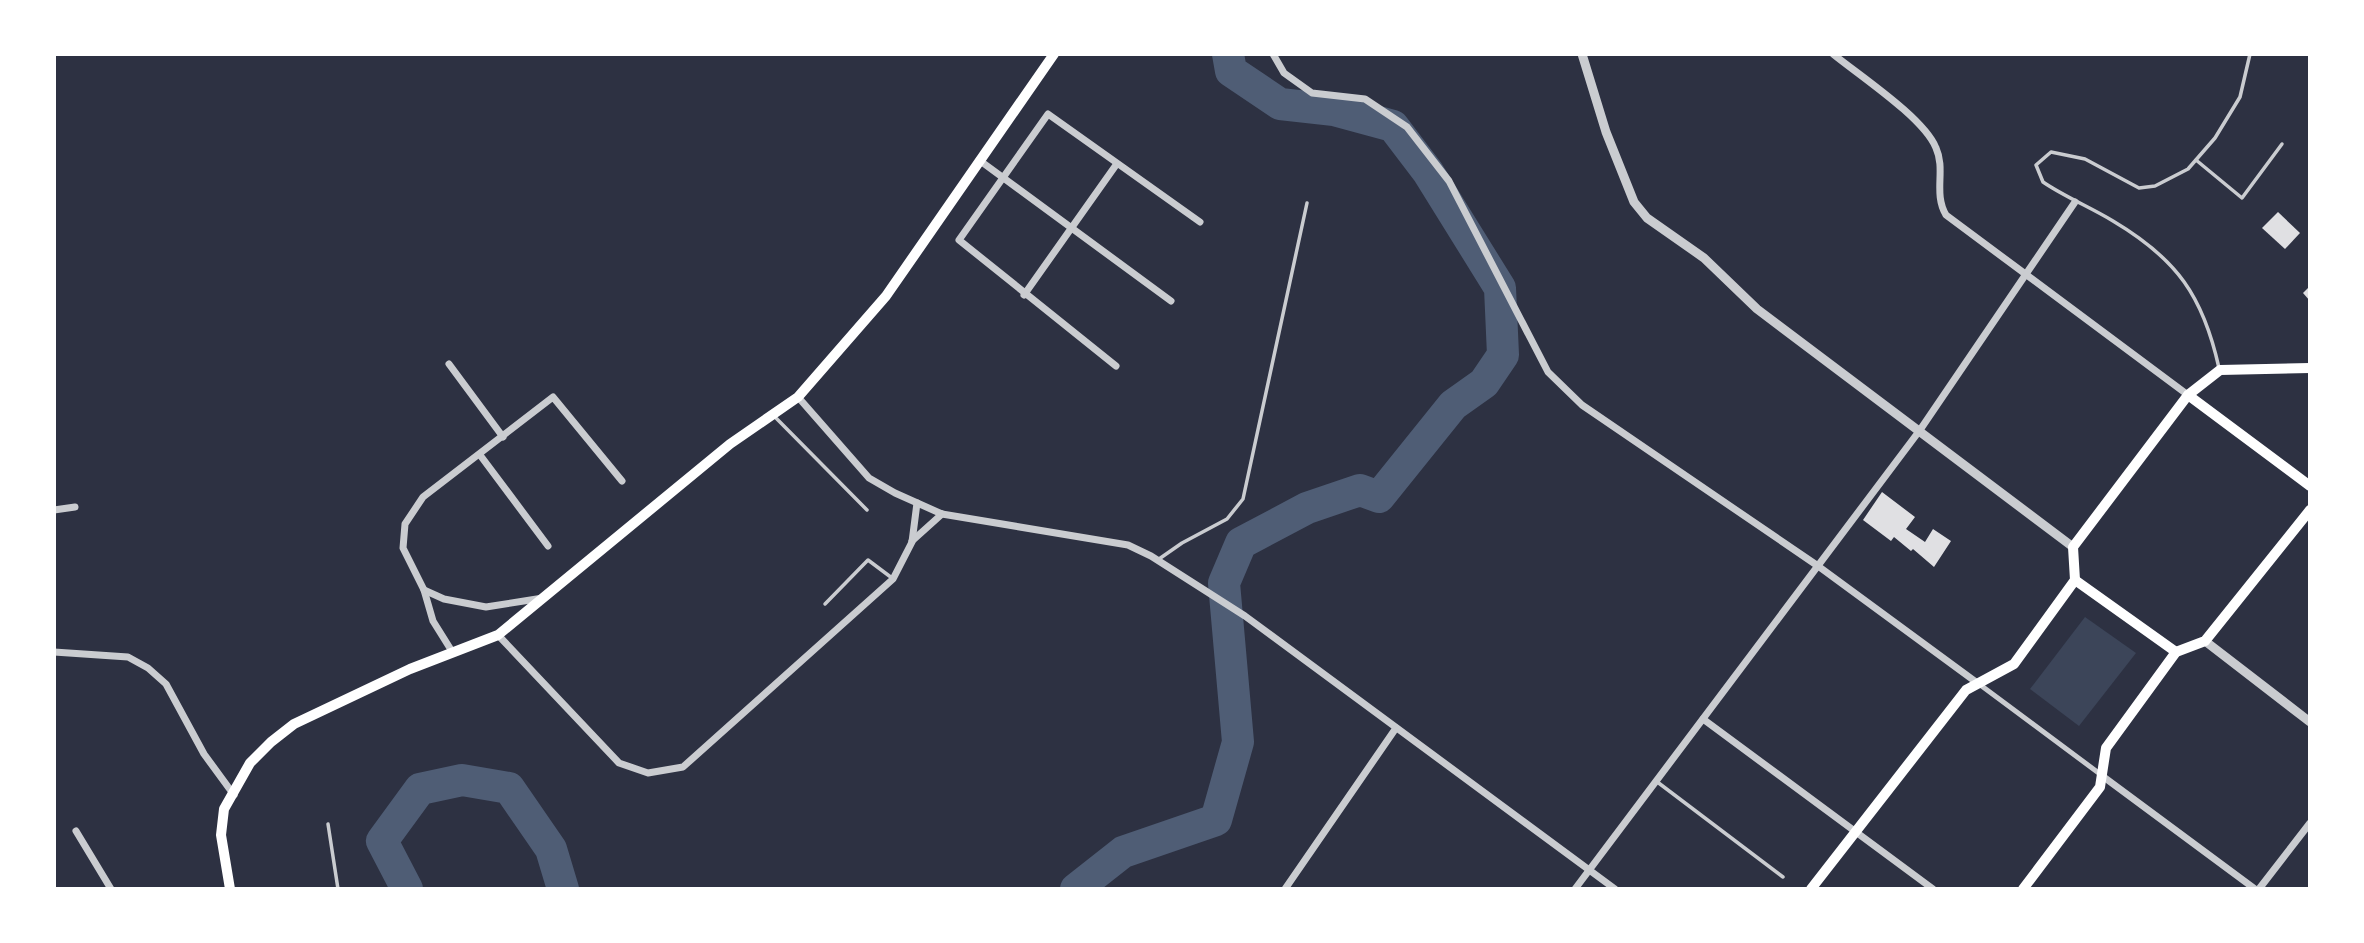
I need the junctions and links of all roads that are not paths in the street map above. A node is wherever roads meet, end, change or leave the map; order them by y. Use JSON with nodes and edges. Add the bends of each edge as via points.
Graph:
{"nodes":[{"id":1,"x":1055,"y":54,"type":"edge"},
{"id":2,"x":1272,"y":54,"type":"edge"},
{"id":3,"x":1582,"y":54,"type":"edge"},
{"id":4,"x":1833,"y":54,"type":"edge"},
{"id":5,"x":2250,"y":54,"type":"edge"},
{"id":6,"x":2282,"y":144,"type":"dead end"},
{"id":7,"x":979,"y":160,"type":"junction"},
{"id":8,"x":2196,"y":160,"type":"junction"},
{"id":9,"x":1116,"y":165,"type":"junction"},
{"id":10,"x":1003,"y":176,"type":"junction"},
{"id":11,"x":2075,"y":202,"type":"junction"},
{"id":12,"x":1307,"y":203,"type":"dead end"},
{"id":13,"x":1200,"y":222,"type":"dead end"},
{"id":14,"x":1071,"y":228,"type":"junction"},
{"id":15,"x":2026,"y":275,"type":"junction"},
{"id":16,"x":1024,"y":295,"type":"junction"},
{"id":17,"x":1171,"y":301,"type":"dead end"},
{"id":18,"x":449,"y":365,"type":"dead end"},
{"id":19,"x":1116,"y":366,"type":"dead end"},
{"id":20,"x":2310,"y":368,"type":"edge"},
{"id":21,"x":2220,"y":370,"type":"junction"},
{"id":22,"x":2188,"y":395,"type":"junction"},
{"id":23,"x":798,"y":397,"type":"junction"},
{"id":24,"x":772,"y":415,"type":"junction"},
{"id":25,"x":1920,"y":430,"type":"junction"},
{"id":26,"x":503,"y":437,"type":"junction"},
{"id":27,"x":480,"y":455,"type":"junction"},
{"id":28,"x":622,"y":481,"type":"dead end"},
{"id":29,"x":2310,"y":486,"type":"edge"},
{"id":30,"x":917,"y":503,"type":"junction"},
{"id":31,"x":75,"y":508,"type":"dead end"},
{"id":32,"x":54,"y":510,"type":"edge"},
{"id":33,"x":867,"y":510,"type":"dead end"},
{"id":34,"x":2310,"y":510,"type":"edge"},
{"id":35,"x":942,"y":514,"type":"junction"},
{"id":36,"x":912,"y":542,"type":"junction"},
{"id":37,"x":548,"y":546,"type":"dead end"},
{"id":38,"x":2073,"y":547,"type":"junction"},
{"id":39,"x":1158,"y":560,"type":"junction"},
{"id":40,"x":1818,"y":566,"type":"junction"},
{"id":41,"x":893,"y":579,"type":"junction"},
{"id":42,"x":2075,"y":580,"type":"junction"},
{"id":43,"x":424,"y":590,"type":"junction"},
{"id":44,"x":547,"y":597,"type":"junction"},
{"id":45,"x":825,"y":604,"type":"dead end"},
{"id":46,"x":498,"y":635,"type":"junction"},
{"id":47,"x":2205,"y":642,"type":"junction"},
{"id":48,"x":54,"y":652,"type":"edge"},
{"id":49,"x":2176,"y":652,"type":"junction"},
{"id":50,"x":453,"y":653,"type":"junction"},
{"id":51,"x":1976,"y":682,"type":"junction"},
{"id":52,"x":1703,"y":719,"type":"junction"},
{"id":53,"x":2310,"y":722,"type":"edge"},
{"id":54,"x":1396,"y":727,"type":"junction"},
{"id":55,"x":2100,"y":774,"type":"junction"},
{"id":56,"x":1656,"y":781,"type":"junction"},
{"id":57,"x":233,"y":794,"type":"junction"},
{"id":58,"x":2310,"y":823,"type":"edge"},
{"id":59,"x":328,"y":824,"type":"dead end"},
{"id":60,"x":76,"y":831,"type":"dead end"},
{"id":61,"x":1856,"y":832,"type":"junction"},
{"id":62,"x":1589,"y":870,"type":"junction"},
{"id":63,"x":1783,"y":877,"type":"dead end"},
{"id":64,"x":111,"y":889,"type":"edge"},
{"id":65,"x":230,"y":889,"type":"edge"},
{"id":66,"x":338,"y":889,"type":"edge"},
{"id":67,"x":1285,"y":889,"type":"edge"},
{"id":68,"x":1575,"y":889,"type":"edge"},
{"id":69,"x":1615,"y":889,"type":"edge"},
{"id":70,"x":1811,"y":889,"type":"edge"},
{"id":71,"x":1933,"y":889,"type":"edge"},
{"id":72,"x":2024,"y":889,"type":"edge"},
{"id":73,"x":2257,"y":889,"type":"edge"}],
"edges":[{"from":1,"to":7,"type":"main road"},
{"from":2,"to":40,"type":"street","via":[[1284,73],[1312,93],[1365,99],[1407,127],[1450,181],[1548,372],[1582,405]]},
{"from":3,"to":25,"type":"street","via":[[1606,132],[1634,202],[1647,218],[1704,258],[1757,309]]},
{"from":4,"to":15,"type":"street","via":[[1927,131],[1937,149],[1938,199],[1946,215]]},
{"from":5,"to":8,"type":"lane","via":[[2240,97]]},
{"from":6,"to":8,"type":"lane","via":[[2242,198]]},
{"from":7,"to":10,"type":"street"},
{"from":7,"to":23,"type":"main road","via":[[886,296]]},
{"from":8,"to":11,"type":"lane","via":[[2155,186],[2139,188],[2085,159],[2052,152],[2036,165],[2038,173],[2043,182]]},
{"from":9,"to":10,"type":"street","via":[[1048,114]]},
{"from":9,"to":13,"type":"street"},
{"from":9,"to":14,"type":"street"},
{"from":10,"to":14,"type":"street"},
{"from":10,"to":16,"type":"street","via":[[959,240]]},
{"from":11,"to":15,"type":"street"},
{"from":11,"to":21,"type":"lane","via":[[2114,221],[2175,268],[2192,288],[2212,335]]},
{"from":12,"to":39,"type":"lane","via":[[1243,499],[1227,519]]},
{"from":14,"to":16,"type":"street"},
{"from":14,"to":17,"type":"street"},
{"from":15,"to":22,"type":"street"},
{"from":15,"to":25,"type":"street"},
{"from":16,"to":19,"type":"street"},
{"from":18,"to":26,"type":"street"},
{"from":20,"to":21,"type":"main road"},
{"from":21,"to":22,"type":"main road"},
{"from":22,"to":29,"type":"main road"},
{"from":22,"to":38,"type":"main road"},
{"from":23,"to":24,"type":"main road"},
{"from":23,"to":30,"type":"street","via":[[869,478]]},
{"from":24,"to":33,"type":"lane"},
{"from":24,"to":44,"type":"main road","via":[[730,444]]},
{"from":25,"to":38,"type":"street"},
{"from":25,"to":40,"type":"street"},
{"from":26,"to":27,"type":"street"},
{"from":26,"to":28,"type":"street","via":[[553,397]]},
{"from":27,"to":37,"type":"street"},
{"from":27,"to":43,"type":"street","via":[[423,497],[405,524],[403,548]]},
{"from":30,"to":35,"type":"street"},
{"from":30,"to":36,"type":"street"},
{"from":31,"to":32,"type":"street"},
{"from":34,"to":47,"type":"main road"},
{"from":35,"to":36,"type":"street"},
{"from":35,"to":39,"type":"street","via":[[1128,545]]},
{"from":36,"to":41,"type":"street"},
{"from":38,"to":42,"type":"main road"},
{"from":39,"to":54,"type":"street","via":[[1245,616]]},
{"from":40,"to":51,"type":"street"},
{"from":40,"to":52,"type":"street"},
{"from":41,"to":45,"type":"lane","via":[[868,560]]},
{"from":41,"to":46,"type":"street","via":[[683,767],[648,774],[619,763]]},
{"from":42,"to":49,"type":"main road"},
{"from":42,"to":51,"type":"main road","via":[[2014,664]]},
{"from":43,"to":44,"type":"street","via":[[486,607]]},
{"from":43,"to":50,"type":"street","via":[[433,621]]},
{"from":44,"to":46,"type":"main road"},
{"from":46,"to":50,"type":"main road"},
{"from":47,"to":49,"type":"main road"},
{"from":47,"to":53,"type":"street"},
{"from":48,"to":57,"type":"street","via":[[128,657],[148,668],[166,684],[204,754]]},
{"from":49,"to":55,"type":"main road","via":[[2106,748]]},
{"from":50,"to":57,"type":"main road","via":[[295,724],[250,764]]},
{"from":51,"to":55,"type":"street"},
{"from":51,"to":61,"type":"main road"},
{"from":52,"to":56,"type":"street"},
{"from":52,"to":61,"type":"street"},
{"from":54,"to":62,"type":"street"},
{"from":54,"to":67,"type":"street"},
{"from":55,"to":72,"type":"main road","via":[[2101,787]]},
{"from":55,"to":73,"type":"street"},
{"from":56,"to":62,"type":"street"},
{"from":56,"to":63,"type":"lane"},
{"from":57,"to":65,"type":"main road","via":[[221,835]]},
{"from":58,"to":73,"type":"street"},
{"from":59,"to":66,"type":"lane"},
{"from":60,"to":64,"type":"street"},
{"from":61,"to":70,"type":"main road"},
{"from":61,"to":71,"type":"street"},
{"from":62,"to":68,"type":"street"},
{"from":62,"to":69,"type":"street"}]}
